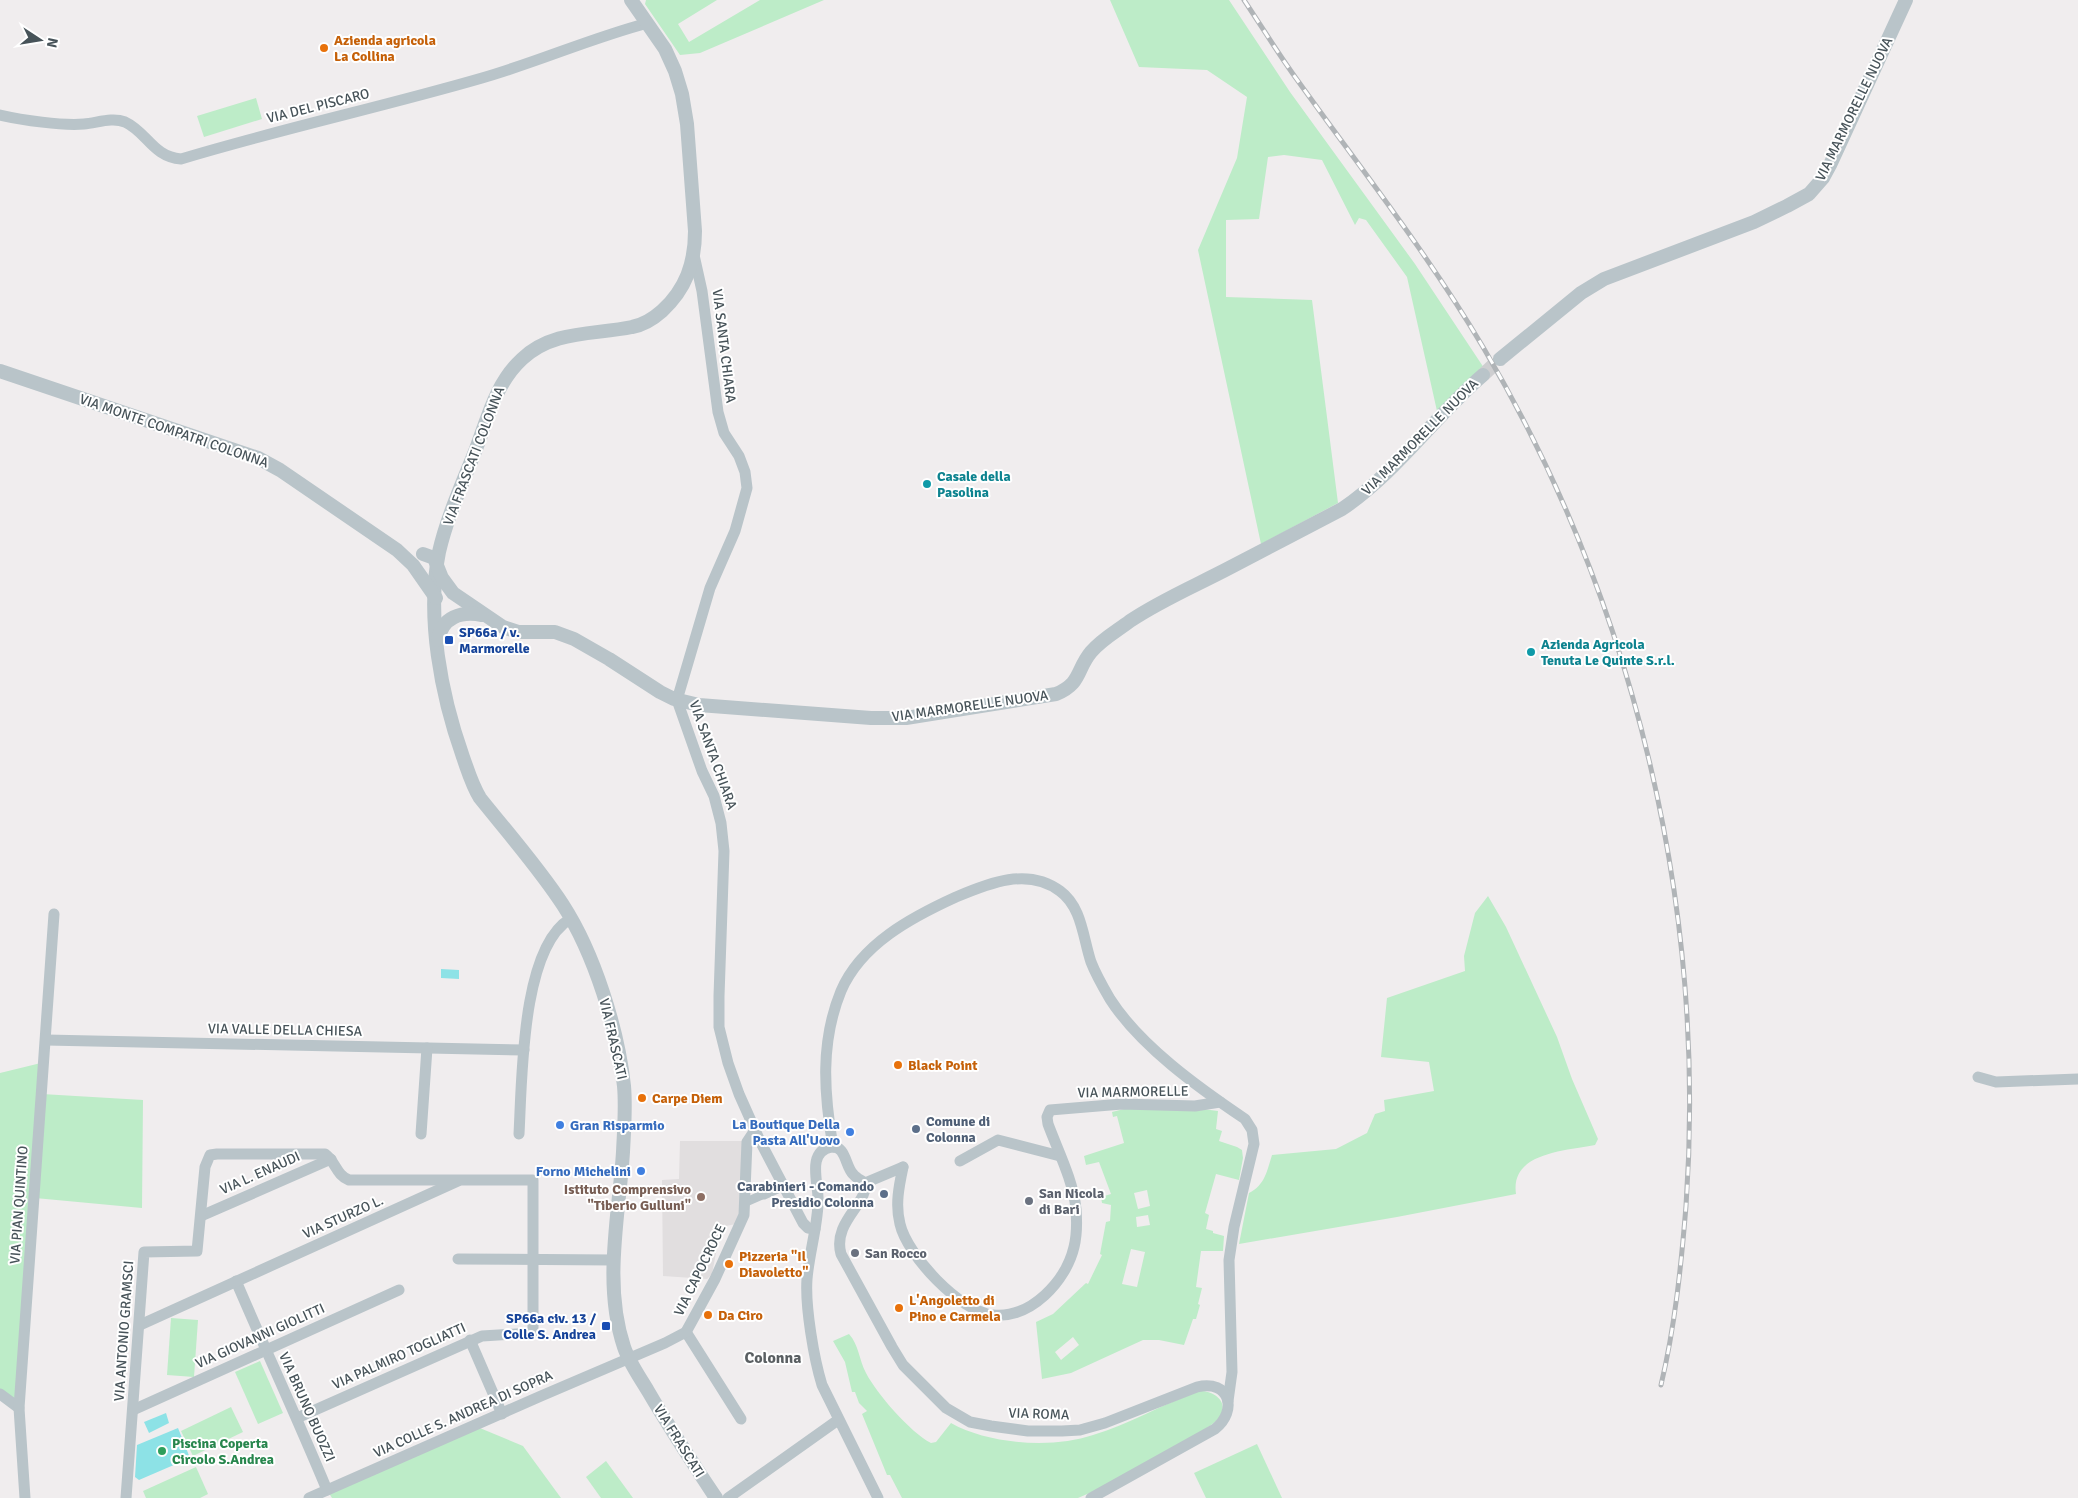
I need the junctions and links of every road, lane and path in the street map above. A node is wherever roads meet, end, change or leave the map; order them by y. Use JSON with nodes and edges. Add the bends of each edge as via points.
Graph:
{"nodes":[{"id":1,"x":631,"y":0,"type":"edge"},
{"id":2,"x":1906,"y":0,"type":"edge"},
{"id":3,"x":648,"y":23,"type":"junction"},
{"id":4,"x":0,"y":115,"type":"edge"},
{"id":5,"x":694,"y":255,"type":"junction"},
{"id":6,"x":1500,"y":359,"type":"tunnel mouth"},
{"id":7,"x":0,"y":371,"type":"edge"},
{"id":8,"x":1483,"y":375,"type":"tunnel mouth"},
{"id":9,"x":446,"y":527,"type":"junction"},
{"id":10,"x":388,"y":543,"type":"junction"},
{"id":11,"x":423,"y":554,"type":"junction"},
{"id":12,"x":438,"y":567,"type":"junction"},
{"id":13,"x":418,"y":571,"type":"junction"},
{"id":14,"x":436,"y":598,"type":"junction"},
{"id":15,"x":486,"y":616,"type":"junction"},
{"id":16,"x":436,"y":625,"type":"joint"},
{"id":17,"x":438,"y":656,"type":"junction"},
{"id":18,"x":677,"y":700,"type":"junction"},
{"id":19,"x":54,"y":914,"type":"dead end"},
{"id":20,"x":570,"y":919,"type":"junction"},
{"id":21,"x":46,"y":1040,"type":"junction"},
{"id":22,"x":427,"y":1048,"type":"junction"},
{"id":23,"x":524,"y":1050,"type":"junction"},
{"id":24,"x":1978,"y":1077,"type":"dead end"},
{"id":25,"x":2078,"y":1079,"type":"edge"},
{"id":26,"x":1220,"y":1102,"type":"junction"},
{"id":27,"x":755,"y":1130,"type":"junction"},
{"id":28,"x":420,"y":1134,"type":"dead end"},
{"id":29,"x":519,"y":1134,"type":"dead end"},
{"id":30,"x":830,"y":1147,"type":"junction"},
{"id":31,"x":1060,"y":1156,"type":"junction"},
{"id":32,"x":331,"y":1158,"type":"junction"},
{"id":33,"x":960,"y":1161,"type":"dead end"},
{"id":34,"x":462,"y":1179,"type":"junction"},
{"id":35,"x":865,"y":1183,"type":"junction"},
{"id":36,"x":784,"y":1185,"type":"junction"},
{"id":37,"x":764,"y":1194,"type":"joint"},
{"id":38,"x":744,"y":1203,"type":"junction"},
{"id":39,"x":201,"y":1216,"type":"junction"},
{"id":40,"x":815,"y":1229,"type":"junction"},
{"id":41,"x":458,"y":1260,"type":"dead end"},
{"id":42,"x":534,"y":1260,"type":"junction"},
{"id":43,"x":614,"y":1260,"type":"junction"},
{"id":44,"x":236,"y":1281,"type":"junction"},
{"id":45,"x":399,"y":1290,"type":"dead end"},
{"id":46,"x":140,"y":1325,"type":"junction"},
{"id":47,"x":686,"y":1332,"type":"junction"},
{"id":48,"x":470,"y":1340,"type":"junction"},
{"id":49,"x":265,"y":1350,"type":"junction"},
{"id":50,"x":629,"y":1358,"type":"junction"},
{"id":51,"x":0,"y":1394,"type":"edge"},
{"id":52,"x":1228,"y":1401,"type":"junction"},
{"id":53,"x":20,"y":1408,"type":"junction"},
{"id":54,"x":133,"y":1410,"type":"junction"},
{"id":55,"x":502,"y":1414,"type":"junction"},
{"id":56,"x":297,"y":1418,"type":"junction"},
{"id":57,"x":742,"y":1419,"type":"dead end"},
{"id":58,"x":838,"y":1420,"type":"junction"},
{"id":59,"x":327,"y":1490,"type":"junction"},
{"id":60,"x":25,"y":1498,"type":"edge"},
{"id":61,"x":126,"y":1498,"type":"edge"},
{"id":62,"x":310,"y":1498,"type":"edge"},
{"id":63,"x":716,"y":1498,"type":"edge"},
{"id":64,"x":728,"y":1498,"type":"edge"},
{"id":65,"x":878,"y":1498,"type":"edge"},
{"id":66,"x":1091,"y":1498,"type":"edge"}],
"edges":[{"from":1,"to":3,"type":"street","name":"VIA FRASCATI COLONNA"},
{"from":2,"to":6,"type":"street","name":"VIA MARMORELLE NUOVA","via":[[1830,165],[1810,194],[1754,222],[1604,278]]},
{"from":3,"to":4,"type":"street","name":"VIA DEL PISCARO","via":[[610,33],[512,69],[181,160],[170,159],[160,153],[124,122],[82,124]]},
{"from":3,"to":5,"type":"street","name":"VIA FRASCATI COLONNA","via":[[670,59],[685,109]]},
{"from":5,"to":9,"type":"street","name":"VIA FRASCATI COLONNA","via":[[689,274],[679,292],[650,320],[632,327],[557,338],[531,352],[513,368],[496,396]]},
{"from":5,"to":18,"type":"street","name":"VIA SANTA CHIARA","via":[[718,412],[724,433],[739,456],[747,488],[735,531],[710,588]]},
{"from":7,"to":10,"type":"street","name":"VIA MONTE COMPATRI COLONNA","via":[[258,458]]},
{"from":8,"to":18,"type":"street","name":"VIA MARMORELLE NUOVA","via":[[1356,499],[1134,618],[1092,651],[1076,680],[1066,690],[897,718],[713,707]]},
{"from":9,"to":11,"type":"street","via":[[436,546]]},
{"from":9,"to":12,"type":"street","name":"VIA FRASCATI COLONNA"},
{"from":10,"to":11,"type":"street","via":[[405,551]]},
{"from":10,"to":13,"type":"street"},
{"from":11,"to":12,"type":"street","via":[[434,558]]},
{"from":12,"to":13,"type":"street","via":[[430,574]]},
{"from":12,"to":14,"type":"street","name":"VIA FRASCATI COLONNA"},
{"from":12,"to":15,"type":"street","name":"VIA MARMORELLE NUOVA","via":[[452,593]]},
{"from":13,"to":14,"type":"street"},
{"from":14,"to":16,"type":"street","name":"VIA FRASCATI COLONNA"},
{"from":15,"to":17,"type":"street","name":"VIA MARMORELLE NUOVA","via":[[463,613],[452,618],[439,635]]},
{"from":15,"to":18,"type":"street","name":"VIA MARMORELLE NUOVA","via":[[514,631],[549,632],[574,639]]},
{"from":16,"to":17,"type":"street","name":"VIA FRASCATI"},
{"from":17,"to":20,"type":"street","name":"VIA FRASCATI","via":[[452,722],[474,787],[558,898]]},
{"from":18,"to":27,"type":"street","name":"VIA SANTA CHIARA","via":[[714,796],[721,823],[724,851],[720,1027],[731,1071]]},
{"from":19,"to":21,"type":"street","name":"VIA PIAN QUINTINO"},
{"from":20,"to":23,"type":"street","via":[[556,932],[538,966]]},
{"from":20,"to":43,"type":"street","name":"VIA FRASCATI","via":[[608,1011],[624,1087]]},
{"from":21,"to":22,"type":"street","name":"VIA VALLE DELLA CHIESA"},
{"from":21,"to":53,"type":"street","name":"VIA PIAN QUINTINO"},
{"from":22,"to":23,"type":"street","name":"VIA VALLE DELLA CHIESA"},
{"from":22,"to":28,"type":"street"},
{"from":23,"to":29,"type":"street"},
{"from":24,"to":25,"type":"street","via":[[1996,1082]]},
{"from":26,"to":30,"type":"street","via":[[1140,1037],[1122,1017],[1095,971],[1079,919],[1068,898],[1044,882],[1016,879],[979,887],[915,917],[880,941],[850,974],[833,1014],[825,1059]]},
{"from":26,"to":31,"type":"street","name":"VIA MARMORELLE","via":[[1195,1106],[1113,1104],[1055,1109],[1048,1114],[1048,1124]]},
{"from":26,"to":52,"type":"street","via":[[1247,1122],[1254,1141],[1228,1260],[1232,1372]]},
{"from":27,"to":36,"type":"street","name":"VIA SANTA CHIARA"},
{"from":27,"to":38,"type":"street","name":"VIA CAPOCROCE","via":[[747,1142]]},
{"from":30,"to":35,"type":"street","via":[[841,1150],[852,1174]]},
{"from":30,"to":40,"type":"street","via":[[816,1158],[819,1197]]},
{"from":31,"to":33,"type":"street","via":[[998,1140]]},
{"from":31,"to":35,"type":"street","via":[[1076,1209],[1074,1248],[1058,1280],[1042,1297],[1014,1313],[994,1315],[974,1309],[954,1296],[931,1273],[906,1240],[900,1226],[897,1207],[903,1167]]},
{"from":32,"to":34,"type":"street","via":[[339,1174],[349,1180]]},
{"from":32,"to":39,"type":"street","name":"VIA L. ENAUDI"},
{"from":32,"to":39,"type":"street","name":"VIA ANTONIO GRAMSCI","via":[[325,1154],[210,1155],[205,1167]]},
{"from":34,"to":42,"type":"street","via":[[532,1180]]},
{"from":34,"to":44,"type":"street","name":"VIA STURZO L."},
{"from":35,"to":52,"type":"street","name":"VIA ROMA","via":[[864,1193],[846,1220],[839,1241],[841,1254],[894,1352],[930,1393],[964,1419],[981,1425],[1068,1431],[1105,1423],[1201,1386],[1218,1386]]},
{"from":36,"to":37,"type":"street"},
{"from":36,"to":40,"type":"street","name":"VIA SANTA CHIARA","via":[[804,1225]]},
{"from":37,"to":38,"type":"street"},
{"from":38,"to":47,"type":"street","name":"VIA CAPOCROCE","via":[[744,1215],[733,1240]]},
{"from":39,"to":46,"type":"street","name":"VIA ANTONIO GRAMSCI","via":[[197,1251],[144,1252]]},
{"from":40,"to":58,"type":"street","via":[[807,1280],[811,1329],[816,1367]]},
{"from":41,"to":42,"type":"street"},
{"from":42,"to":43,"type":"street"},
{"from":42,"to":48,"type":"street","name":"VIA PALMIRO TOGLIATTI","via":[[533,1333],[482,1336]]},
{"from":43,"to":50,"type":"street","name":"VIA FRASCATI","via":[[614,1300],[619,1330]]},
{"from":44,"to":46,"type":"street","name":"VIA STURZO L."},
{"from":44,"to":49,"type":"street","name":"VIA BRUNO BUOZZI"},
{"from":45,"to":49,"type":"street","name":"VIA GIOVANNI GIOLITTI"},
{"from":46,"to":54,"type":"street","name":"VIA ANTONIO GRAMSCI"},
{"from":47,"to":50,"type":"street","name":"VIA CAPOCROCE"},
{"from":47,"to":57,"type":"street"},
{"from":48,"to":55,"type":"street"},
{"from":48,"to":56,"type":"street","name":"VIA PALMIRO TOGLIATTI"},
{"from":49,"to":54,"type":"street","name":"VIA GIOVANNI GIOLITTI"},
{"from":49,"to":56,"type":"street","name":"VIA BRUNO BUOZZI"},
{"from":50,"to":55,"type":"street","name":"VIA COLLE S. ANDREA DI SOPRA"},
{"from":50,"to":63,"type":"street","name":"VIA FRASCATI"},
{"from":51,"to":53,"type":"street"},
{"from":52,"to":66,"type":"street","via":[[1224,1419],[1216,1429]]},
{"from":53,"to":60,"type":"street","name":"VIA PIAN QUINTINO"},
{"from":54,"to":61,"type":"street","name":"VIA ANTONIO GRAMSCI"},
{"from":55,"to":59,"type":"street","name":"VIA COLLE S. ANDREA DI SOPRA"},
{"from":56,"to":59,"type":"street","name":"VIA BRUNO BUOZZI"},
{"from":58,"to":64,"type":"street"},
{"from":58,"to":65,"type":"street"},
{"from":59,"to":62,"type":"street","name":"VIA COLLE S. ANDREA DI SOPRA"}]}
